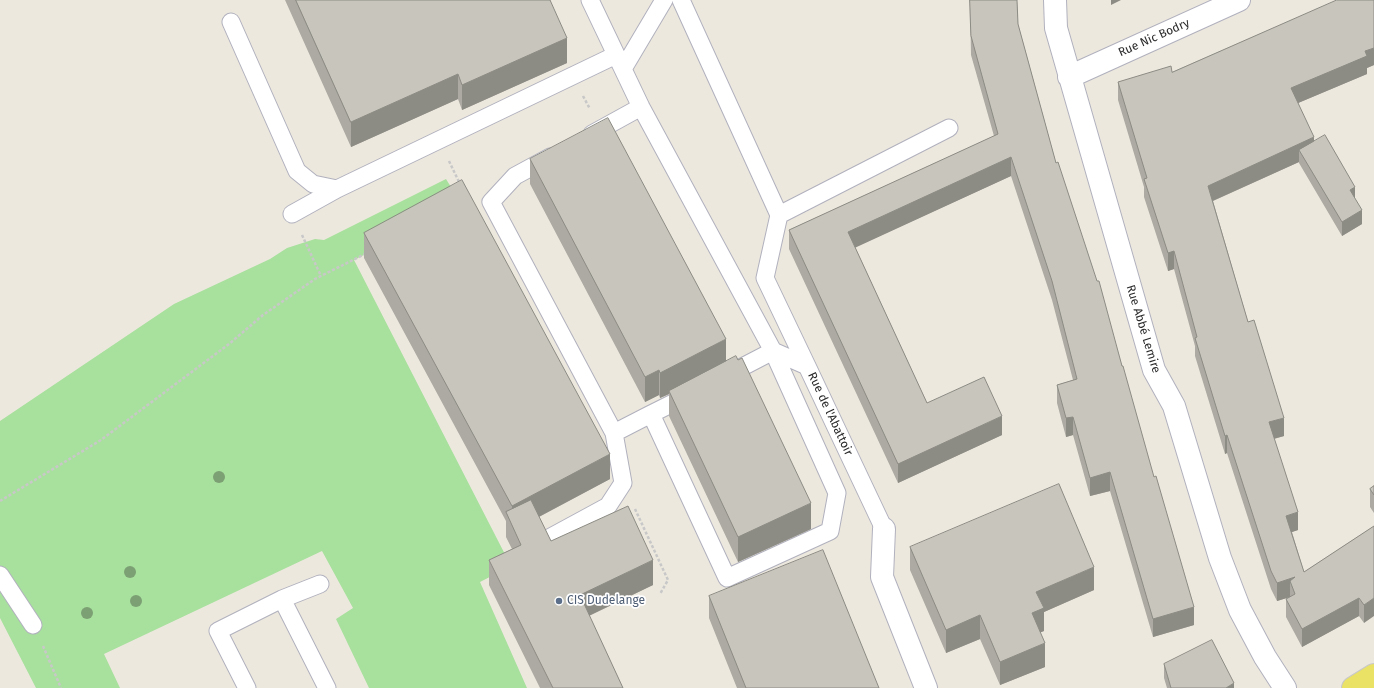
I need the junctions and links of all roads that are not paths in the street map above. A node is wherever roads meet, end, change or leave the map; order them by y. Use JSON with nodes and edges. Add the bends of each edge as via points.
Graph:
{"nodes":[{"id":1,"x":590,"y":0,"type":"edge"},
{"id":2,"x":664,"y":0,"type":"edge"},
{"id":3,"x":681,"y":0,"type":"edge"},
{"id":4,"x":1055,"y":0,"type":"edge"},
{"id":5,"x":1239,"y":0,"type":"edge"},
{"id":6,"x":231,"y":22,"type":"dead end"},
{"id":7,"x":620,"y":62,"type":"junction"},
{"id":8,"x":1069,"y":77,"type":"junction"},
{"id":9,"x":641,"y":107,"type":"junction"},
{"id":10,"x":949,"y":128,"type":"dead end"},
{"id":11,"x":581,"y":140,"type":"edge"},
{"id":12,"x":561,"y":151,"type":"edge"},
{"id":13,"x":337,"y":189,"type":"junction"},
{"id":14,"x":292,"y":214,"type":"road end"},
{"id":15,"x":779,"y":214,"type":"junction"},
{"id":16,"x":773,"y":351,"type":"junction"},
{"id":17,"x":807,"y":366,"type":"junction"},
{"id":18,"x":651,"y":414,"type":"junction"},
{"id":19,"x":614,"y":433,"type":"junction"},
{"id":20,"x":860,"y":479,"type":"junction"},
{"id":21,"x":837,"y":493,"type":"junction"},
{"id":22,"x":884,"y":529,"type":"joint"},
{"id":23,"x":549,"y":538,"type":"edge"},
{"id":24,"x":0,"y":575,"type":"edge"},
{"id":25,"x":320,"y":584,"type":"dead end"},
{"id":26,"x":282,"y":599,"type":"junction"},
{"id":27,"x":33,"y":625,"type":"road end"},
{"id":28,"x":1374,"y":675,"type":"edge"},
{"id":29,"x":247,"y":688,"type":"edge"},
{"id":30,"x":327,"y":688,"type":"edge"},
{"id":31,"x":926,"y":688,"type":"edge"},
{"id":32,"x":1285,"y":688,"type":"edge"},
{"id":33,"x":1353,"y":688,"type":"edge"}],
"edges":[{"from":1,"to":7,"type":"lane"},
{"from":2,"to":7,"type":"lane"},
{"from":3,"to":15,"type":"lane"},
{"from":4,"to":8,"type":"street","name":"Rue Abbé Lemire","via":[[1056,28]]},
{"from":5,"to":8,"type":"street","name":"Rue Nic Bodry"},
{"from":6,"to":13,"type":"lane","via":[[297,171],[313,184]]},
{"from":7,"to":9,"type":"lane"},
{"from":7,"to":13,"type":"lane","via":[[573,76]]},
{"from":8,"to":32,"type":"street","name":"Rue Abbé Lemire","via":[[1154,370],[1174,406],[1220,558],[1240,610]]},
{"from":9,"to":11,"type":"lane"},
{"from":9,"to":16,"type":"lane"},
{"from":10,"to":15,"type":"lane"},
{"from":12,"to":19,"type":"lane","via":[[515,176],[491,202]]},
{"from":13,"to":14,"type":"lane"},
{"from":15,"to":17,"type":"lane","via":[[765,278]]},
{"from":16,"to":17,"type":"lane","name":"Rue de l'Abattoir"},
{"from":16,"to":18,"type":"lane"},
{"from":16,"to":21,"type":"lane"},
{"from":17,"to":20,"type":"lane","name":"Rue de l'Abattoir"},
{"from":18,"to":19,"type":"lane"},
{"from":18,"to":21,"type":"lane","via":[[727,578],[830,531]]},
{"from":19,"to":23,"type":"lane","via":[[623,483],[608,506]]},
{"from":20,"to":21,"type":"lane"},
{"from":20,"to":22,"type":"lane","name":"Rue de l'Abattoir"},
{"from":22,"to":31,"type":"street","name":"Rue de l'Abattoir","via":[[882,577]]},
{"from":24,"to":27,"type":"lane"},
{"from":25,"to":26,"type":"lane"},
{"from":26,"to":29,"type":"lane","via":[[218,631]]},
{"from":26,"to":30,"type":"lane"},
{"from":28,"to":33,"type":"main road"}]}
